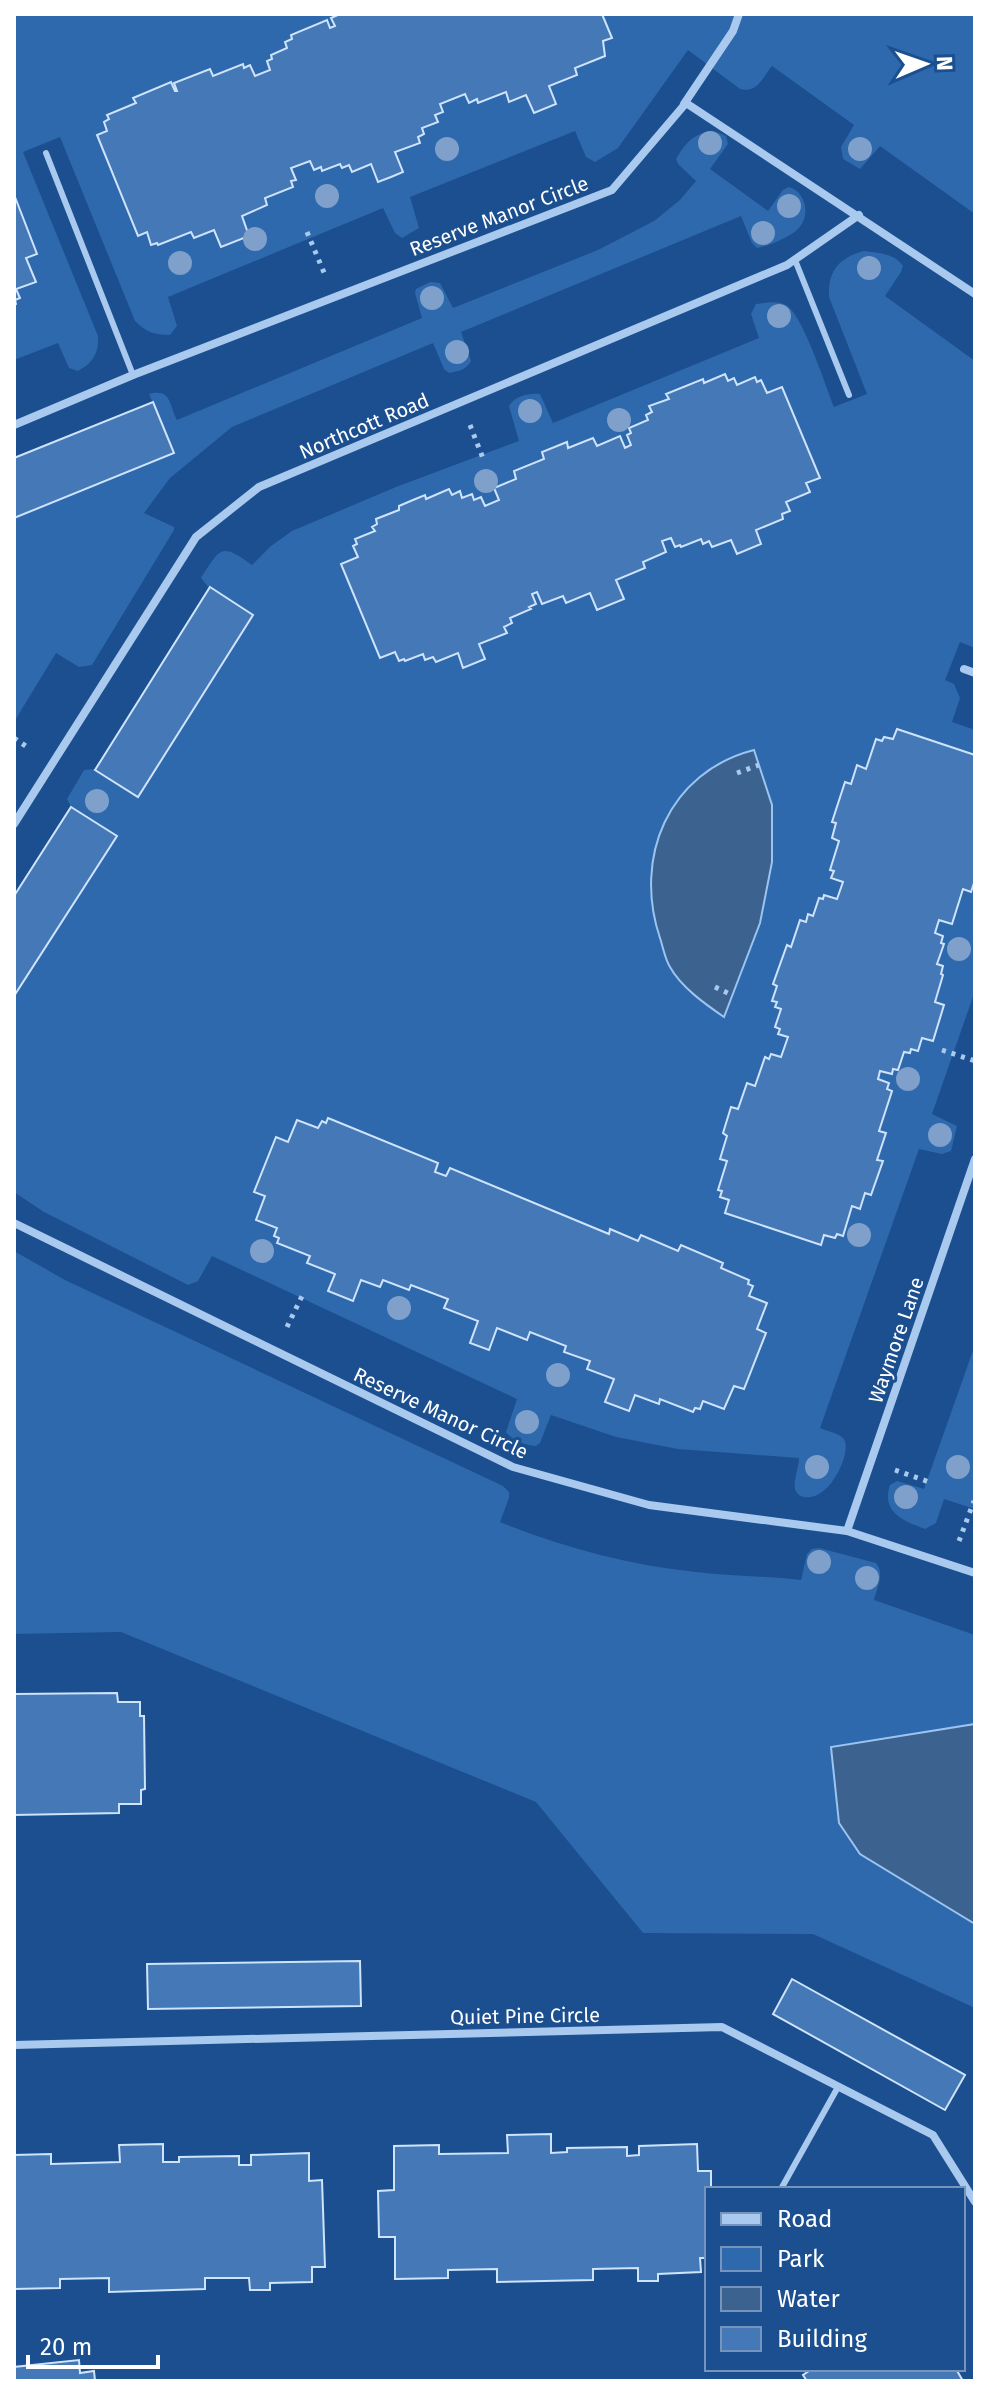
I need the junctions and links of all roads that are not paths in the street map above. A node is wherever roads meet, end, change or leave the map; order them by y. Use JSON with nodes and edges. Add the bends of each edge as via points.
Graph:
{"nodes":[{"id":1,"x":739,"y":14,"type":"edge"},
{"id":2,"x":681,"y":108,"type":"junction"},
{"id":3,"x":46,"y":153,"type":"dead end"},
{"id":4,"x":859,"y":215,"type":"junction"},
{"id":5,"x":795,"y":260,"type":"junction"},
{"id":6,"x":975,"y":294,"type":"edge"},
{"id":7,"x":133,"y":375,"type":"junction"},
{"id":8,"x":849,"y":395,"type":"dead end"},
{"id":9,"x":14,"y":425,"type":"edge"},
{"id":10,"x":964,"y":669,"type":"dead end"},
{"id":11,"x":975,"y":673,"type":"edge"},
{"id":12,"x":14,"y":824,"type":"edge"},
{"id":13,"x":975,"y":1159,"type":"edge"},
{"id":14,"x":14,"y":1223,"type":"edge"},
{"id":15,"x":847,"y":1531,"type":"junction"},
{"id":16,"x":975,"y":1573,"type":"edge"},
{"id":17,"x":14,"y":2045,"type":"edge"},
{"id":18,"x":838,"y":2087,"type":"junction"},
{"id":19,"x":782,"y":2187,"type":"edge"},
{"id":20,"x":975,"y":2202,"type":"edge"}],
"edges":[{"from":1,"to":2,"type":"street","name":"Reserve Manor Circle"},
{"from":2,"to":4,"type":"street","via":[[686,103]]},
{"from":2,"to":7,"type":"street","name":"Reserve Manor Circle","via":[[612,190]]},
{"from":3,"to":7,"type":"lane"},
{"from":4,"to":5,"type":"street","name":"Northcott Road"},
{"from":4,"to":6,"type":"street"},
{"from":5,"to":8,"type":"lane"},
{"from":5,"to":12,"type":"street","name":"Northcott Road","via":[[259,487],[196,537]]},
{"from":7,"to":9,"type":"street","name":"Reserve Manor Circle"},
{"from":10,"to":11,"type":"street"},
{"from":13,"to":15,"type":"street","name":"Waymore Lane"},
{"from":14,"to":15,"type":"street","name":"Reserve Manor Circle","via":[[513,1467],[649,1505]]},
{"from":15,"to":16,"type":"street","name":"Reserve Manor Circle"},
{"from":17,"to":18,"type":"street","name":"Quiet Pine Circle","via":[[722,2027]]},
{"from":18,"to":19,"type":"lane"},
{"from":18,"to":20,"type":"street","name":"Quiet Pine Circle","via":[[933,2135]]}]}
